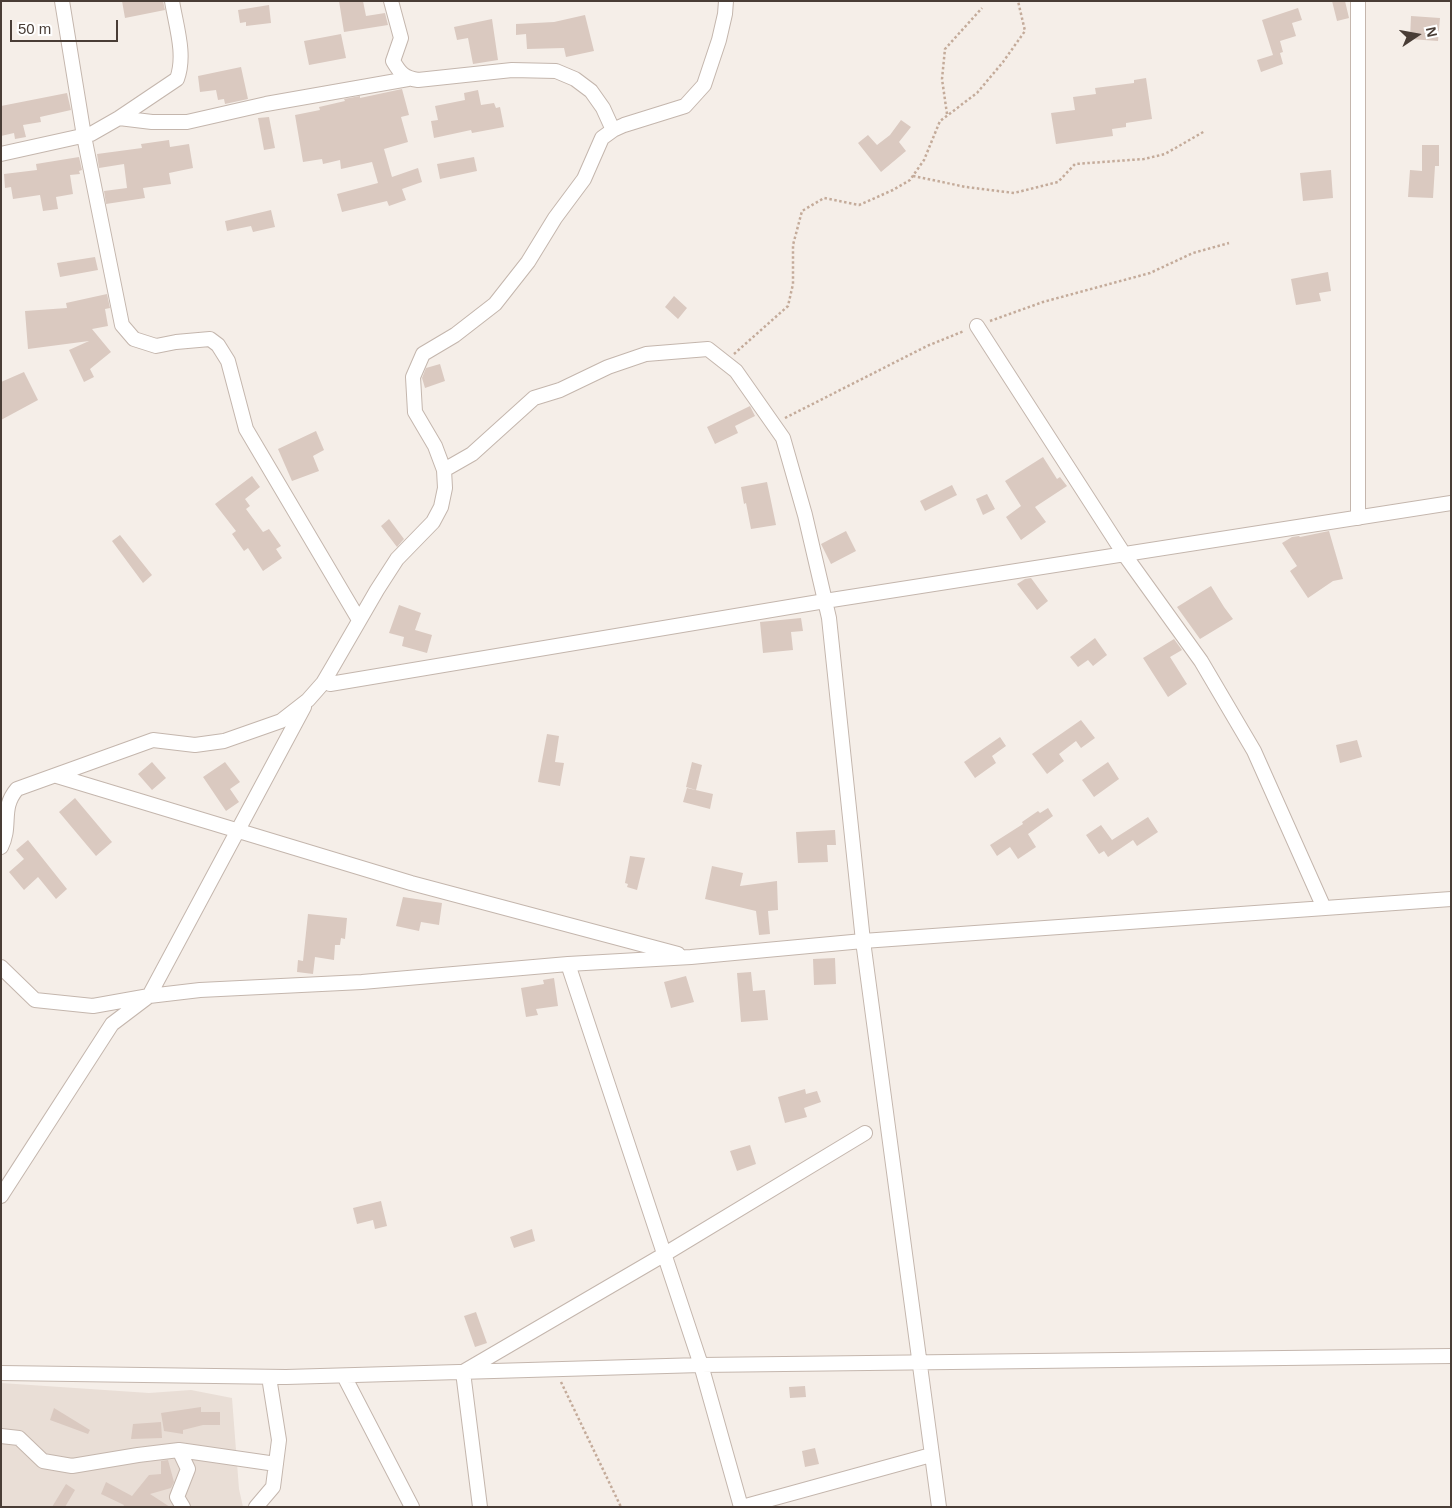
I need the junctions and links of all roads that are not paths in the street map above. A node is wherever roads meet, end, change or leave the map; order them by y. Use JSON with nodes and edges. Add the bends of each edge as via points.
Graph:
{"nodes":[{"id":1,"x":62,"y":1,"type":"edge"},
{"id":2,"x":172,"y":1,"type":"edge"},
{"id":3,"x":391,"y":1,"type":"edge"},
{"id":4,"x":726,"y":1,"type":"edge"},
{"id":5,"x":1358,"y":1,"type":"edge"},
{"id":6,"x":408,"y":78,"type":"junction"},
{"id":7,"x":119,"y":118,"type":"junction"},
{"id":8,"x":613,"y":130,"type":"junction"},
{"id":9,"x":84,"y":136,"type":"junction"},
{"id":10,"x":1,"y":154,"type":"edge"},
{"id":11,"x":977,"y":326,"type":"road end"},
{"id":12,"x":444,"y":470,"type":"junction"},
{"id":13,"x":1451,"y":503,"type":"edge"},
{"id":14,"x":1358,"y":518,"type":"junction"},
{"id":15,"x":1124,"y":554,"type":"junction"},
{"id":16,"x":825,"y":601,"type":"junction"},
{"id":17,"x":359,"y":620,"type":"junction"},
{"id":18,"x":330,"y":684,"type":"dead end"},
{"id":19,"x":308,"y":700,"type":"junction"},
{"id":20,"x":57,"y":776,"type":"junction"},
{"id":21,"x":237,"y":831,"type":"junction"},
{"id":22,"x":1,"y":847,"type":"edge"},
{"id":23,"x":1451,"y":899,"type":"edge"},
{"id":24,"x":1324,"y":908,"type":"junction"},
{"id":25,"x":863,"y":941,"type":"junction"},
{"id":26,"x":691,"y":957,"type":"junction"},
{"id":27,"x":568,"y":964,"type":"junction"},
{"id":28,"x":1,"y":967,"type":"edge"},
{"id":29,"x":149,"y":996,"type":"junction"},
{"id":30,"x":865,"y":1133,"type":"dead end"},
{"id":31,"x":1,"y":1196,"type":"edge"},
{"id":32,"x":665,"y":1254,"type":"junction"},
{"id":33,"x":1451,"y":1356,"type":"edge"},
{"id":34,"x":918,"y":1363,"type":"junction"},
{"id":35,"x":702,"y":1365,"type":"junction"},
{"id":36,"x":463,"y":1372,"type":"junction"},
{"id":37,"x":1,"y":1374,"type":"edge"},
{"id":38,"x":344,"y":1376,"type":"junction"},
{"id":39,"x":269,"y":1377,"type":"junction"},
{"id":40,"x":1,"y":1436,"type":"edge"},
{"id":41,"x":179,"y":1450,"type":"junction"},
{"id":42,"x":931,"y":1455,"type":"junction"},
{"id":43,"x":276,"y":1464,"type":"junction"},
{"id":44,"x":183,"y":1507,"type":"edge"},
{"id":45,"x":256,"y":1507,"type":"edge"},
{"id":46,"x":412,"y":1507,"type":"edge"},
{"id":47,"x":480,"y":1507,"type":"edge"},
{"id":48,"x":742,"y":1507,"type":"edge"},
{"id":49,"x":939,"y":1507,"type":"edge"}],
"edges":[{"from":1,"to":9,"type":"street"},
{"from":2,"to":7,"type":"street","via":[[180,50],[181,68],[177,79]]},
{"from":3,"to":6,"type":"street","via":[[402,38],[393,61],[400,74]]},
{"from":4,"to":8,"type":"street","via":[[714,59],[698,92],[685,106]]},
{"from":5,"to":14,"type":"street"},
{"from":6,"to":7,"type":"street","via":[[187,122]]},
{"from":6,"to":8,"type":"street","via":[[418,80],[512,70],[556,71],[591,91]]},
{"from":7,"to":9,"type":"street"},
{"from":8,"to":12,"type":"street","via":[[602,138],[584,178],[528,262],[495,304],[422,354],[413,377],[415,412],[435,446]]},
{"from":9,"to":10,"type":"street"},
{"from":9,"to":17,"type":"street","via":[[122,325],[134,339],[156,346],[210,339],[218,345],[228,361],[246,429]]},
{"from":11,"to":15,"type":"street"},
{"from":12,"to":16,"type":"street","via":[[472,454],[534,398],[646,354],[708,349],[736,371],[783,438],[806,514]]},
{"from":12,"to":17,"type":"street","via":[[441,507],[433,522],[397,559]]},
{"from":13,"to":14,"type":"street"},
{"from":14,"to":15,"type":"street"},
{"from":15,"to":16,"type":"street"},
{"from":15,"to":24,"type":"street","via":[[1201,661],[1254,751]]},
{"from":16,"to":18,"type":"street"},
{"from":16,"to":25,"type":"street"},
{"from":17,"to":19,"type":"street","via":[[323,683]]},
{"from":19,"to":20,"type":"street","via":[[282,722],[224,741],[195,746],[153,740]]},
{"from":19,"to":21,"type":"street"},
{"from":20,"to":21,"type":"street"},
{"from":20,"to":22,"type":"street","via":[[22,787],[14,793],[6,809],[6,837]]},
{"from":21,"to":26,"type":"street","via":[[411,883]]},
{"from":21,"to":29,"type":"street"},
{"from":23,"to":24,"type":"street"},
{"from":24,"to":25,"type":"street"},
{"from":25,"to":26,"type":"street"},
{"from":25,"to":34,"type":"street"},
{"from":26,"to":27,"type":"street"},
{"from":27,"to":29,"type":"street"},
{"from":27,"to":32,"type":"street"},
{"from":28,"to":29,"type":"street","via":[[34,1000],[93,1006]]},
{"from":29,"to":31,"type":"street","via":[[112,1024]]},
{"from":30,"to":32,"type":"street"},
{"from":32,"to":35,"type":"street"},
{"from":32,"to":36,"type":"street"},
{"from":33,"to":34,"type":"street"},
{"from":34,"to":35,"type":"street"},
{"from":34,"to":42,"type":"street"},
{"from":35,"to":36,"type":"street"},
{"from":35,"to":48,"type":"street"},
{"from":36,"to":38,"type":"street"},
{"from":36,"to":47,"type":"street"},
{"from":37,"to":39,"type":"street"},
{"from":38,"to":39,"type":"street"},
{"from":38,"to":46,"type":"street"},
{"from":39,"to":43,"type":"street","via":[[279,1440]]},
{"from":40,"to":41,"type":"street","via":[[19,1438],[43,1461],[72,1466]]},
{"from":41,"to":43,"type":"street"},
{"from":41,"to":44,"type":"street","via":[[188,1470],[177,1497]]},
{"from":42,"to":48,"type":"street"},
{"from":42,"to":49,"type":"street"},
{"from":43,"to":45,"type":"street","via":[[273,1487]]}]}
